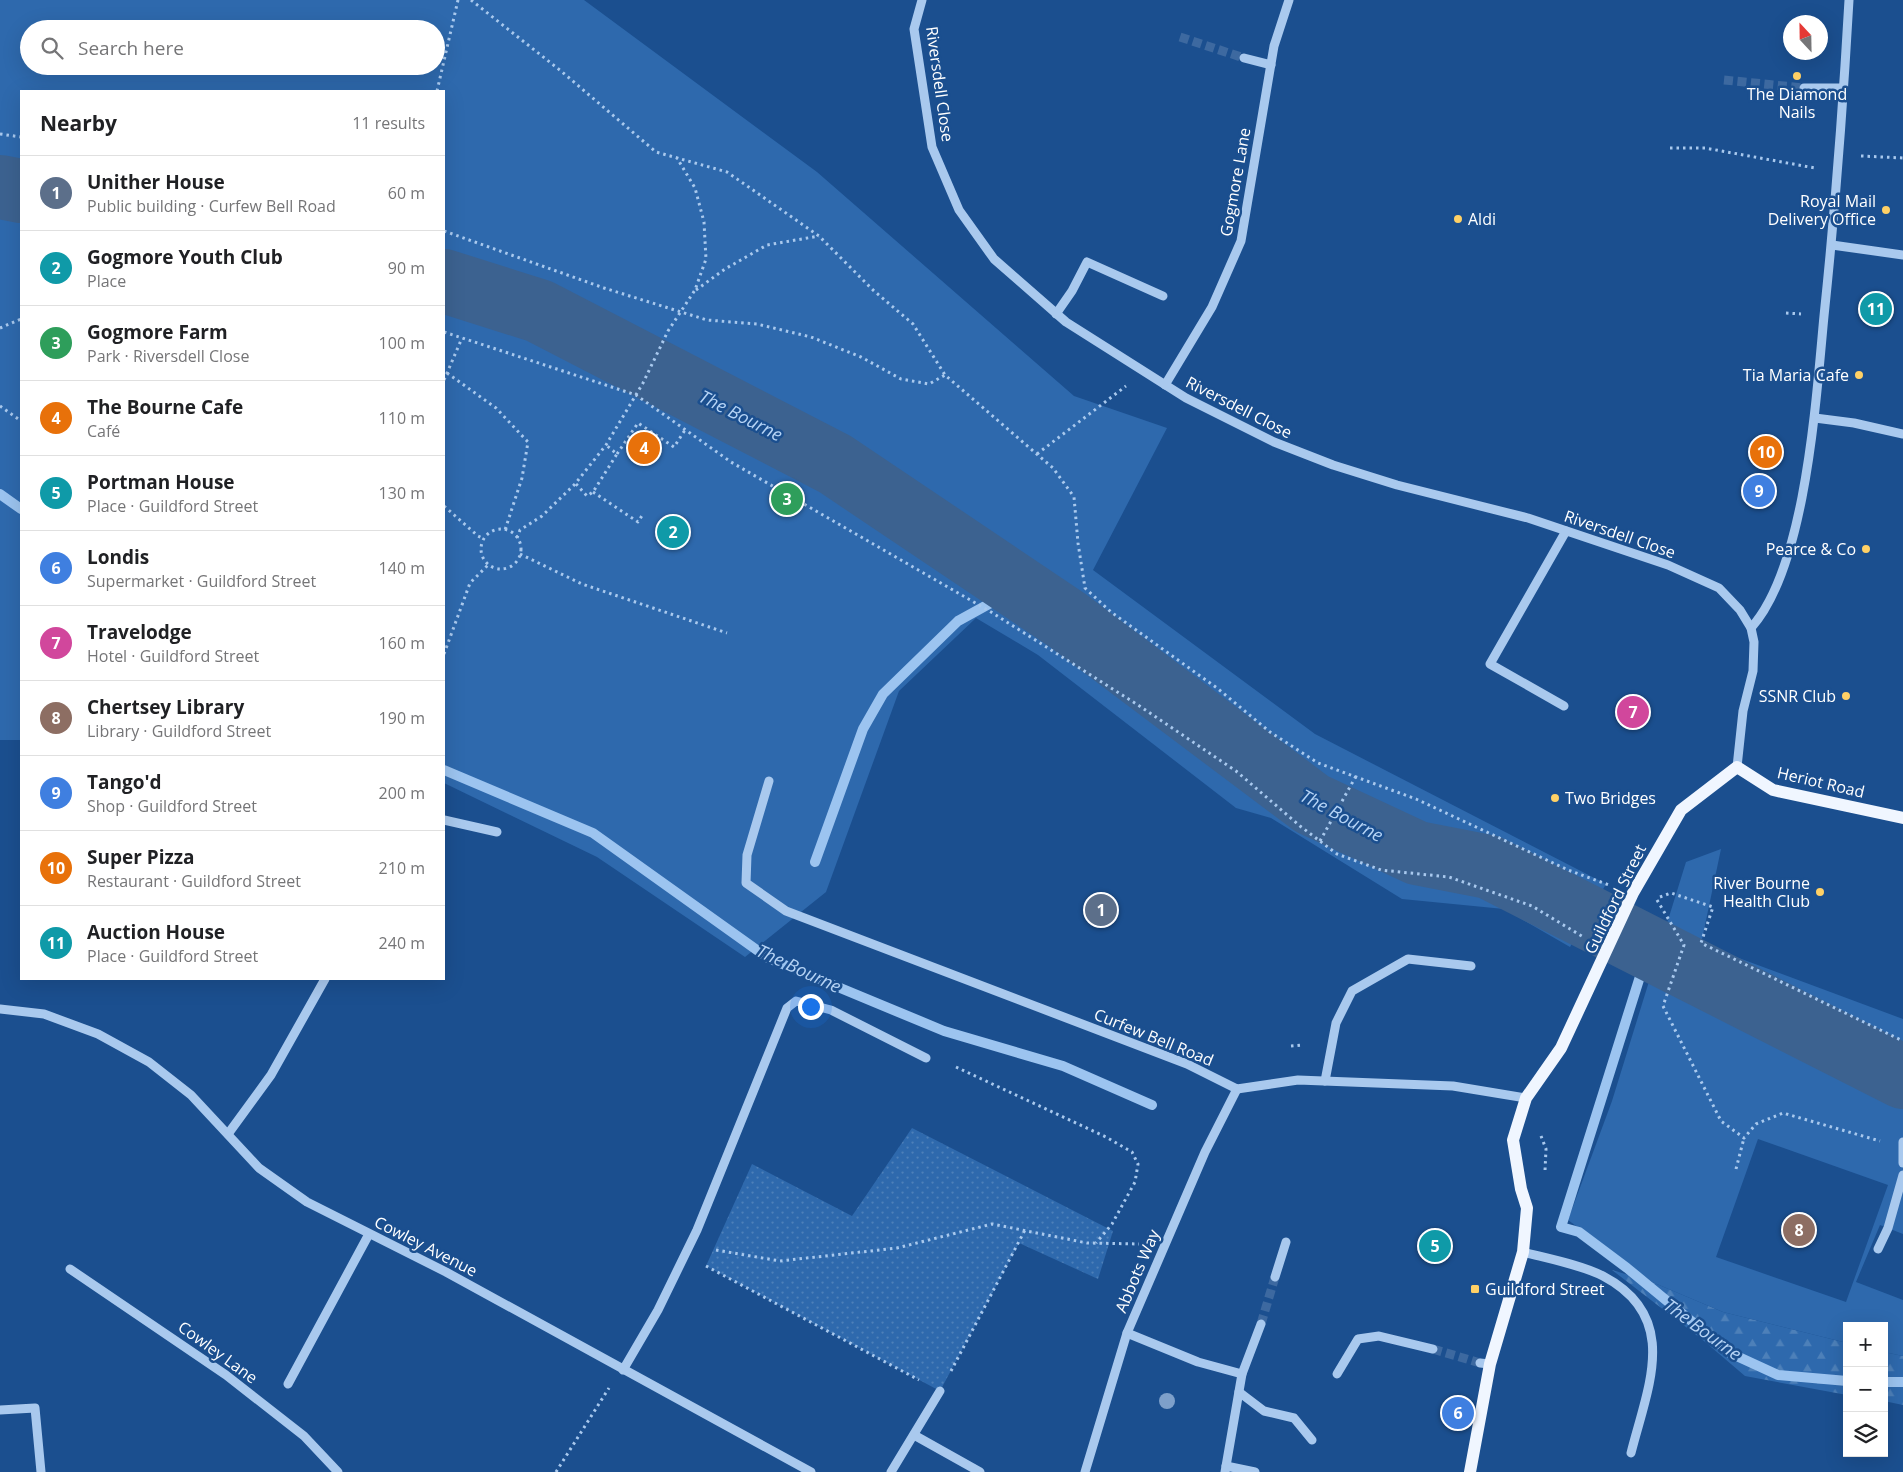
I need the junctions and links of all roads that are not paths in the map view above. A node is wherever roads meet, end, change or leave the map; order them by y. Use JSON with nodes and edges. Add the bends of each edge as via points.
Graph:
{"nodes":[{"id":1,"x":922,"y":0,"type":"edge"},
{"id":2,"x":1289,"y":0,"type":"edge"},
{"id":3,"x":1850,"y":0,"type":"edge"},
{"id":4,"x":1244,"y":58,"type":"tunnel mouth"},
{"id":5,"x":1271,"y":65,"type":"junction"},
{"id":6,"x":1804,"y":88,"type":"tunnel mouth"},
{"id":7,"x":1843,"y":88,"type":"junction"},
{"id":8,"x":1832,"y":245,"type":"junction"},
{"id":9,"x":1903,"y":255,"type":"edge"},
{"id":10,"x":1163,"y":296,"type":"dead end"},
{"id":11,"x":1056,"y":314,"type":"junction"},
{"id":12,"x":1164,"y":384,"type":"junction"},
{"id":13,"x":1815,"y":418,"type":"junction"},
{"id":14,"x":1903,"y":434,"type":"edge"},
{"id":15,"x":1566,"y":531,"type":"junction"},
{"id":16,"x":1751,"y":628,"type":"junction"},
{"id":17,"x":1564,"y":706,"type":"dead end"},
{"id":18,"x":1737,"y":767,"type":"junction"},
{"id":19,"x":769,"y":781,"type":"dead end"},
{"id":20,"x":1903,"y":818,"type":"edge"},
{"id":21,"x":445,"y":820,"type":"edge"},
{"id":22,"x":498,"y":832,"type":"dead end"},
{"id":23,"x":1471,"y":966,"type":"dead end"},
{"id":24,"x":324,"y":980,"type":"edge"},
{"id":25,"x":0,"y":1009,"type":"edge"},
{"id":26,"x":926,"y":1058,"type":"dead end"},
{"id":27,"x":1325,"y":1081,"type":"junction"},
{"id":28,"x":1237,"y":1089,"type":"junction"},
{"id":29,"x":1526,"y":1098,"type":"junction"},
{"id":30,"x":228,"y":1134,"type":"junction"},
{"id":31,"x":1902,"y":1144,"type":"edge"},
{"id":32,"x":1903,"y":1163,"type":"edge"},
{"id":33,"x":1903,"y":1175,"type":"edge"},
{"id":34,"x":369,"y":1234,"type":"junction"},
{"id":35,"x":1286,"y":1242,"type":"dead end"},
{"id":36,"x":1878,"y":1249,"type":"dead end"},
{"id":37,"x":1523,"y":1252,"type":"junction"},
{"id":38,"x":70,"y":1269,"type":"dead end"},
{"id":39,"x":1275,"y":1277,"type":"tunnel mouth"},
{"id":40,"x":1261,"y":1324,"type":"tunnel mouth"},
{"id":41,"x":1126,"y":1333,"type":"junction"},
{"id":42,"x":1433,"y":1349,"type":"tunnel mouth"},
{"id":43,"x":623,"y":1370,"type":"junction"},
{"id":44,"x":1242,"y":1374,"type":"junction"},
{"id":45,"x":1337,"y":1374,"type":"dead end"},
{"id":46,"x":288,"y":1384,"type":"dead end"},
{"id":47,"x":940,"y":1391,"type":"road end"},
{"id":48,"x":1239,"y":1392,"type":"junction"},
{"id":49,"x":0,"y":1410,"type":"edge"},
{"id":50,"x":914,"y":1434,"type":"junction"},
{"id":51,"x":1312,"y":1440,"type":"dead end"},
{"id":52,"x":1632,"y":1454,"type":"dead end"},
{"id":53,"x":1226,"y":1469,"type":"edge"},
{"id":54,"x":41,"y":1472,"type":"edge"},
{"id":55,"x":338,"y":1472,"type":"edge"},
{"id":56,"x":811,"y":1472,"type":"edge"},
{"id":57,"x":891,"y":1472,"type":"edge"},
{"id":58,"x":980,"y":1472,"type":"edge"},
{"id":59,"x":1085,"y":1472,"type":"edge"},
{"id":60,"x":1255,"y":1472,"type":"edge"},
{"id":61,"x":1470,"y":1472,"type":"edge"}],
"edges":[{"from":1,"to":11,"type":"street","name":"Riversdell Close","via":[[914,29],[932,147],[959,210],[994,259]]},
{"from":2,"to":5,"type":"street","name":"Gogmore Lane"},
{"from":3,"to":7,"type":"street"},
{"from":4,"to":5,"type":"street"},
{"from":5,"to":12,"type":"street","name":"Gogmore Lane","via":[[1241,241],[1212,307]]},
{"from":6,"to":7,"type":"street"},
{"from":7,"to":8,"type":"street"},
{"from":8,"to":9,"type":"street"},
{"from":8,"to":13,"type":"street"},
{"from":10,"to":11,"type":"street","via":[[1087,262]]},
{"from":11,"to":12,"type":"street","name":"Riversdell Close"},
{"from":12,"to":15,"type":"street","name":"Riversdell Close","via":[[1274,442],[1333,466]]},
{"from":13,"to":14,"type":"street"},
{"from":13,"to":16,"type":"street","via":[[1794,534],[1764,614]]},
{"from":15,"to":16,"type":"street","name":"Riversdell Close","via":[[1668,565],[1719,588],[1740,610]]},
{"from":15,"to":17,"type":"street","via":[[1490,664]]},
{"from":16,"to":18,"type":"street","via":[[1753,671],[1743,711]]},
{"from":18,"to":20,"type":"main road","name":"Heriot Road","via":[[1773,790]]},
{"from":18,"to":29,"type":"main road","name":"Guildford Street","via":[[1681,810],[1646,868],[1561,1048]]},
{"from":19,"to":28,"type":"street","name":"Curfew Bell Road","via":[[747,855],[746,883],[786,911],[1187,1064]]},
{"from":21,"to":22,"type":"street"},
{"from":23,"to":27,"type":"street","via":[[1408,959],[1352,991],[1336,1023]]},
{"from":24,"to":30,"type":"street","via":[[271,1075]]},
{"from":25,"to":30,"type":"street","name":"Cowley Avenue","via":[[44,1014],[98,1034],[148,1062],[191,1095]]},
{"from":26,"to":43,"type":"street","via":[[831,1010],[796,1002],[787,1008],[697,1230],[658,1310]]},
{"from":27,"to":28,"type":"street","via":[[1298,1080]]},
{"from":27,"to":29,"type":"street","via":[[1453,1086]]},
{"from":28,"to":41,"type":"street","name":"Abbots Way"},
{"from":29,"to":37,"type":"main road","name":"Guildford Street","via":[[1512,1140],[1527,1208]]},
{"from":30,"to":34,"type":"street","name":"Cowley Avenue","via":[[259,1168],[307,1202]]},
{"from":31,"to":32,"type":"street"},
{"from":33,"to":36,"type":"street","via":[[1888,1228]]},
{"from":34,"to":43,"type":"street","name":"Cowley Avenue","via":[[446,1272]]},
{"from":34,"to":46,"type":"street"},
{"from":35,"to":39,"type":"street"},
{"from":37,"to":52,"type":"street","via":[[1602,1275],[1633,1295],[1652,1328],[1654,1365]]},
{"from":37,"to":61,"type":"main road","name":"Guildford Street","via":[[1485,1364]]},
{"from":38,"to":55,"type":"street","name":"Cowley Lane","via":[[226,1374],[304,1436]]},
{"from":40,"to":44,"type":"street"},
{"from":41,"to":44,"type":"street","via":[[1198,1362]]},
{"from":41,"to":59,"type":"street","name":"Abbots Way"},
{"from":42,"to":45,"type":"street","via":[[1379,1336],[1358,1339]]},
{"from":43,"to":56,"type":"street","name":"Cowley Avenue"},
{"from":44,"to":48,"type":"street"},
{"from":47,"to":50,"type":"street"},
{"from":48,"to":51,"type":"street","via":[[1264,1411],[1294,1418]]},
{"from":48,"to":53,"type":"street"},
{"from":49,"to":54,"type":"street","via":[[35,1408]]},
{"from":50,"to":57,"type":"street"},
{"from":50,"to":58,"type":"street"},
{"from":53,"to":60,"type":"street"}]}
